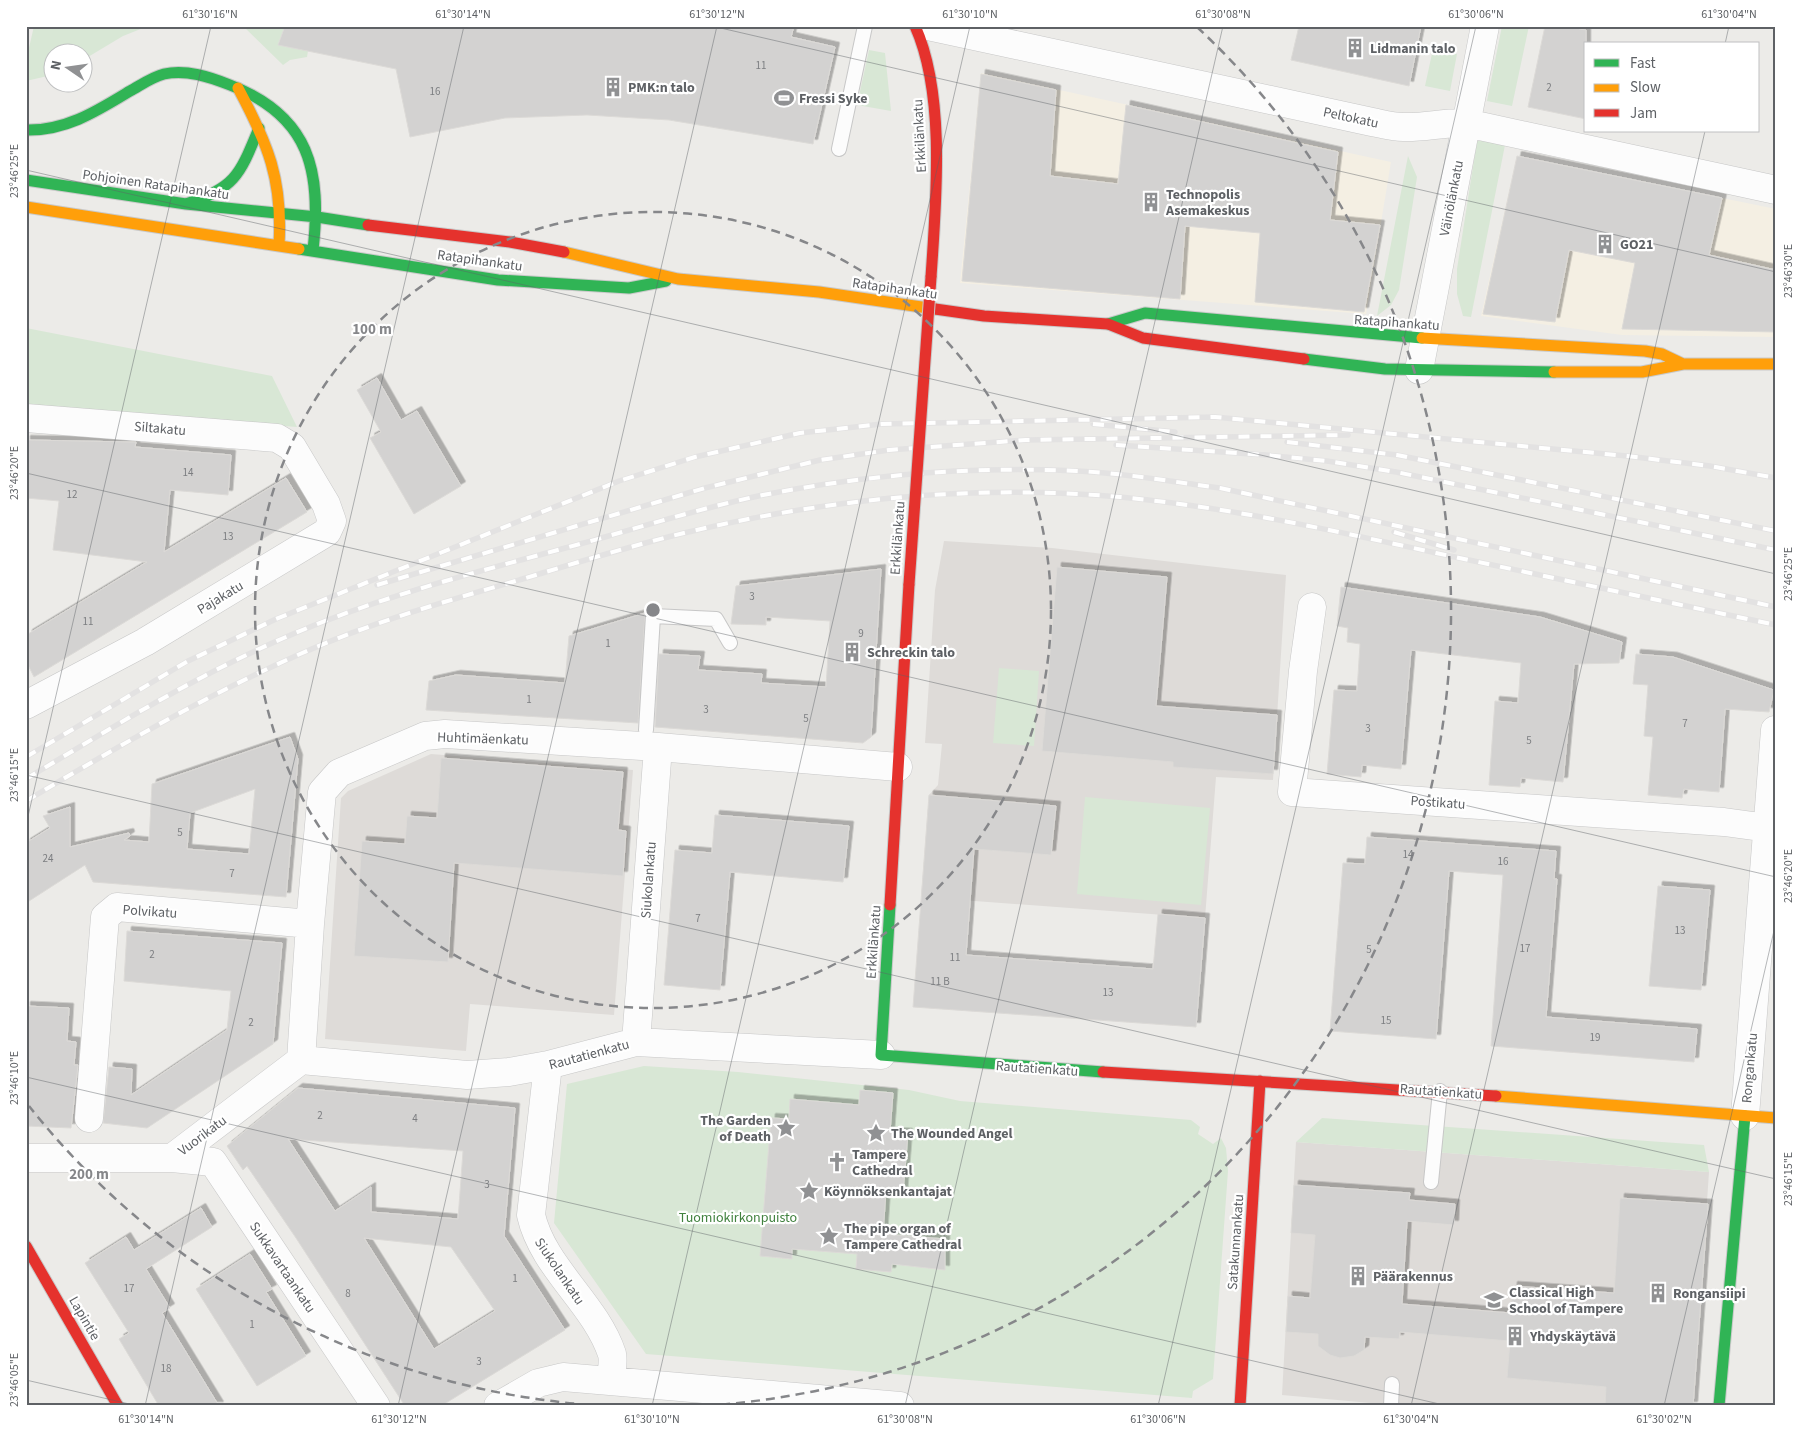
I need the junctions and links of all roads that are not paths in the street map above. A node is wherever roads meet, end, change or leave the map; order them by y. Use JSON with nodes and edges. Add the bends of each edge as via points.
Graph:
{"nodes":[{"id":1,"x":865,"y":26,"type":"edge"},
{"id":2,"x":915,"y":26,"type":"edge"},
{"id":3,"x":928,"y":26,"type":"edge"},
{"id":4,"x":1486,"y":26,"type":"edge"},
{"id":5,"x":238,"y":88,"type":"junction"},
{"id":6,"x":1466,"y":123,"type":"junction"},
{"id":7,"x":259,"y":128,"type":"junction"},
{"id":8,"x":26,"y":130,"type":"edge"},
{"id":9,"x":838,"y":150,"type":"dead end"},
{"id":10,"x":26,"y":180,"type":"edge"},
{"id":11,"x":1776,"y":190,"type":"edge"},
{"id":12,"x":186,"y":204,"type":"junction"},
{"id":13,"x":26,"y":207,"type":"edge"},
{"id":14,"x":283,"y":215,"type":"junction"},
{"id":15,"x":317,"y":217,"type":"junction"},
{"id":16,"x":279,"y":245,"type":"junction"},
{"id":17,"x":313,"y":250,"type":"junction"},
{"id":18,"x":678,"y":279,"type":"junction"},
{"id":19,"x":1108,"y":324,"type":"junction"},
{"id":20,"x":1424,"y":338,"type":"junction"},
{"id":21,"x":1683,"y":364,"type":"junction"},
{"id":22,"x":1776,"y":364,"type":"edge"},
{"id":23,"x":1419,"y":370,"type":"junction"},
{"id":24,"x":26,"y":418,"type":"edge"},
{"id":25,"x":292,"y":447,"type":"joint"},
{"id":26,"x":1312,"y":607,"type":"dead end"},
{"id":27,"x":730,"y":643,"type":"dead end"},
{"id":28,"x":26,"y":705,"type":"edge"},
{"id":29,"x":1776,"y":730,"type":"edge"},
{"id":30,"x":652,"y":738,"type":"junction"},
{"id":31,"x":898,"y":767,"type":"junction"},
{"id":32,"x":1768,"y":828,"type":"junction"},
{"id":33,"x":310,"y":924,"type":"junction"},
{"id":34,"x":636,"y":1042,"type":"junction"},
{"id":35,"x":880,"y":1055,"type":"junction"},
{"id":36,"x":301,"y":1060,"type":"junction"},
{"id":37,"x":548,"y":1065,"type":"junction"},
{"id":38,"x":1260,"y":1081,"type":"junction"},
{"id":39,"x":1440,"y":1091,"type":"junction"},
{"id":40,"x":1745,"y":1116,"type":"junction"},
{"id":41,"x":89,"y":1118,"type":"dead end"},
{"id":42,"x":1776,"y":1118,"type":"edge"},
{"id":43,"x":26,"y":1158,"type":"edge"},
{"id":44,"x":172,"y":1158,"type":"junction"},
{"id":45,"x":1431,"y":1182,"type":"dead end"},
{"id":46,"x":26,"y":1246,"type":"edge"},
{"id":47,"x":611,"y":1381,"type":"junction"},
{"id":48,"x":1392,"y":1384,"type":"dead end"},
{"id":49,"x":848,"y":1404,"type":"edge"},
{"id":50,"x":118,"y":1406,"type":"edge"},
{"id":51,"x":376,"y":1406,"type":"edge"},
{"id":52,"x":498,"y":1406,"type":"edge"},
{"id":53,"x":900,"y":1406,"type":"edge"},
{"id":54,"x":1240,"y":1406,"type":"edge"},
{"id":55,"x":1391,"y":1406,"type":"edge"},
{"id":56,"x":1719,"y":1406,"type":"edge"}],
"edges":[{"from":1,"to":9,"type":"lane"},
{"from":2,"to":31,"type":"main road","name":"Erkkilänkatu","bridge":true,"via":[[932,82],[936,168]]},
{"from":3,"to":6,"type":"street","name":"Peltokatu","via":[[1401,127]]},
{"from":4,"to":6,"type":"street","name":"Väinölänkatu"},
{"from":5,"to":7,"type":"main road"},
{"from":5,"to":8,"type":"main road","via":[[206,76],[165,74],[62,128]]},
{"from":5,"to":15,"type":"main road","via":[[283,115],[301,142],[315,187]]},
{"from":6,"to":11,"type":"street","name":"Peltokatu"},
{"from":6,"to":20,"type":"street","name":"Väinölänkatu"},
{"from":7,"to":12,"type":"main road","via":[[241,172],[230,185],[214,196]]},
{"from":7,"to":14,"type":"main road","via":[[270,151]]},
{"from":10,"to":12,"type":"main road","name":"Pohjoinen Ratapihankatu"},
{"from":12,"to":14,"type":"main road","name":"Pohjoinen Ratapihankatu"},
{"from":13,"to":16,"type":"main road"},
{"from":14,"to":15,"type":"main road","name":"Ratapihankatu"},
{"from":14,"to":16,"type":"main road"},
{"from":15,"to":17,"type":"main road"},
{"from":15,"to":18,"type":"main road","name":"Ratapihankatu","via":[[411,232],[510,242],[581,255]]},
{"from":16,"to":17,"type":"main road","name":"Ratapihankatu"},
{"from":17,"to":18,"type":"main road","name":"Ratapihankatu","via":[[498,280],[629,288]]},
{"from":18,"to":19,"type":"main road","name":"Ratapihankatu","via":[[819,292],[984,316]]},
{"from":19,"to":20,"type":"main road","name":"Ratapihankatu","via":[[1145,313],[1346,334]]},
{"from":19,"to":23,"type":"main road","name":"Ratapihankatu","via":[[1143,338],[1352,366]]},
{"from":20,"to":21,"type":"main road","name":"Ratapihankatu","via":[[1644,351],[1662,354]]},
{"from":20,"to":23,"type":"street","name":"Väinölänkatu"},
{"from":21,"to":22,"type":"main road","name":"Ratapihankatu"},
{"from":21,"to":23,"type":"main road","name":"Ratapihankatu","via":[[1642,372]]},
{"from":24,"to":25,"type":"street","name":"Siltakatu","via":[[277,438]]},
{"from":25,"to":28,"type":"street","name":"Pajakatu","via":[[326,504],[332,521],[327,532],[145,642]]},
{"from":26,"to":32,"type":"street","name":"Postikatu","via":[[1292,792],[1724,822]]},
{"from":27,"to":30,"type":"lane","via":[[716,619],[654,616]]},
{"from":29,"to":32,"type":"street","name":"Rongankatu"},
{"from":30,"to":31,"type":"street","name":"Huhtimäenkatu"},
{"from":30,"to":33,"type":"street","name":"Huhtimäenkatu","via":[[425,736],[339,773],[322,792]]},
{"from":30,"to":34,"type":"street","name":"Siukolankatu"},
{"from":31,"to":35,"type":"main road","name":"Erkkilänkatu"},
{"from":32,"to":40,"type":"street","name":"Rongankatu"},
{"from":33,"to":36,"type":"street","name":"Huhtimäenkatu"},
{"from":33,"to":41,"type":"street","name":"Polvikatu","via":[[117,907],[105,918]]},
{"from":34,"to":35,"type":"street","name":"Rautatienkatu"},
{"from":34,"to":37,"type":"street","name":"Rautatienkatu"},
{"from":35,"to":38,"type":"main road","name":"Rautatienkatu","via":[[1187,1079]]},
{"from":36,"to":37,"type":"street","name":"Rautatienkatu","via":[[444,1075],[509,1072]]},
{"from":36,"to":44,"type":"street","name":"Vuorikatu"},
{"from":37,"to":47,"type":"street","name":"Siukolankatu","via":[[531,1215],[536,1235],[597,1325],[612,1356]]},
{"from":38,"to":39,"type":"main road","name":"Rautatienkatu"},
{"from":38,"to":54,"type":"main road","name":"Satakunnankatu"},
{"from":39,"to":40,"type":"main road","name":"Rautatienkatu"},
{"from":39,"to":45,"type":"lane"},
{"from":40,"to":42,"type":"main road","name":"Rautatienkatu"},
{"from":40,"to":56,"type":"main road","name":"Rongankatu"},
{"from":43,"to":44,"type":"street","name":"Vuorikatu"},
{"from":44,"to":51,"type":"street","name":"Sukkavartaankatu","via":[[213,1162]]},
{"from":46,"to":50,"type":"main road","name":"Lapintie"},
{"from":47,"to":49,"type":"street"},
{"from":47,"to":52,"type":"street","via":[[563,1377],[538,1383]]},
{"from":48,"to":55,"type":"lane"},
{"from":49,"to":53,"type":"street"}]}
